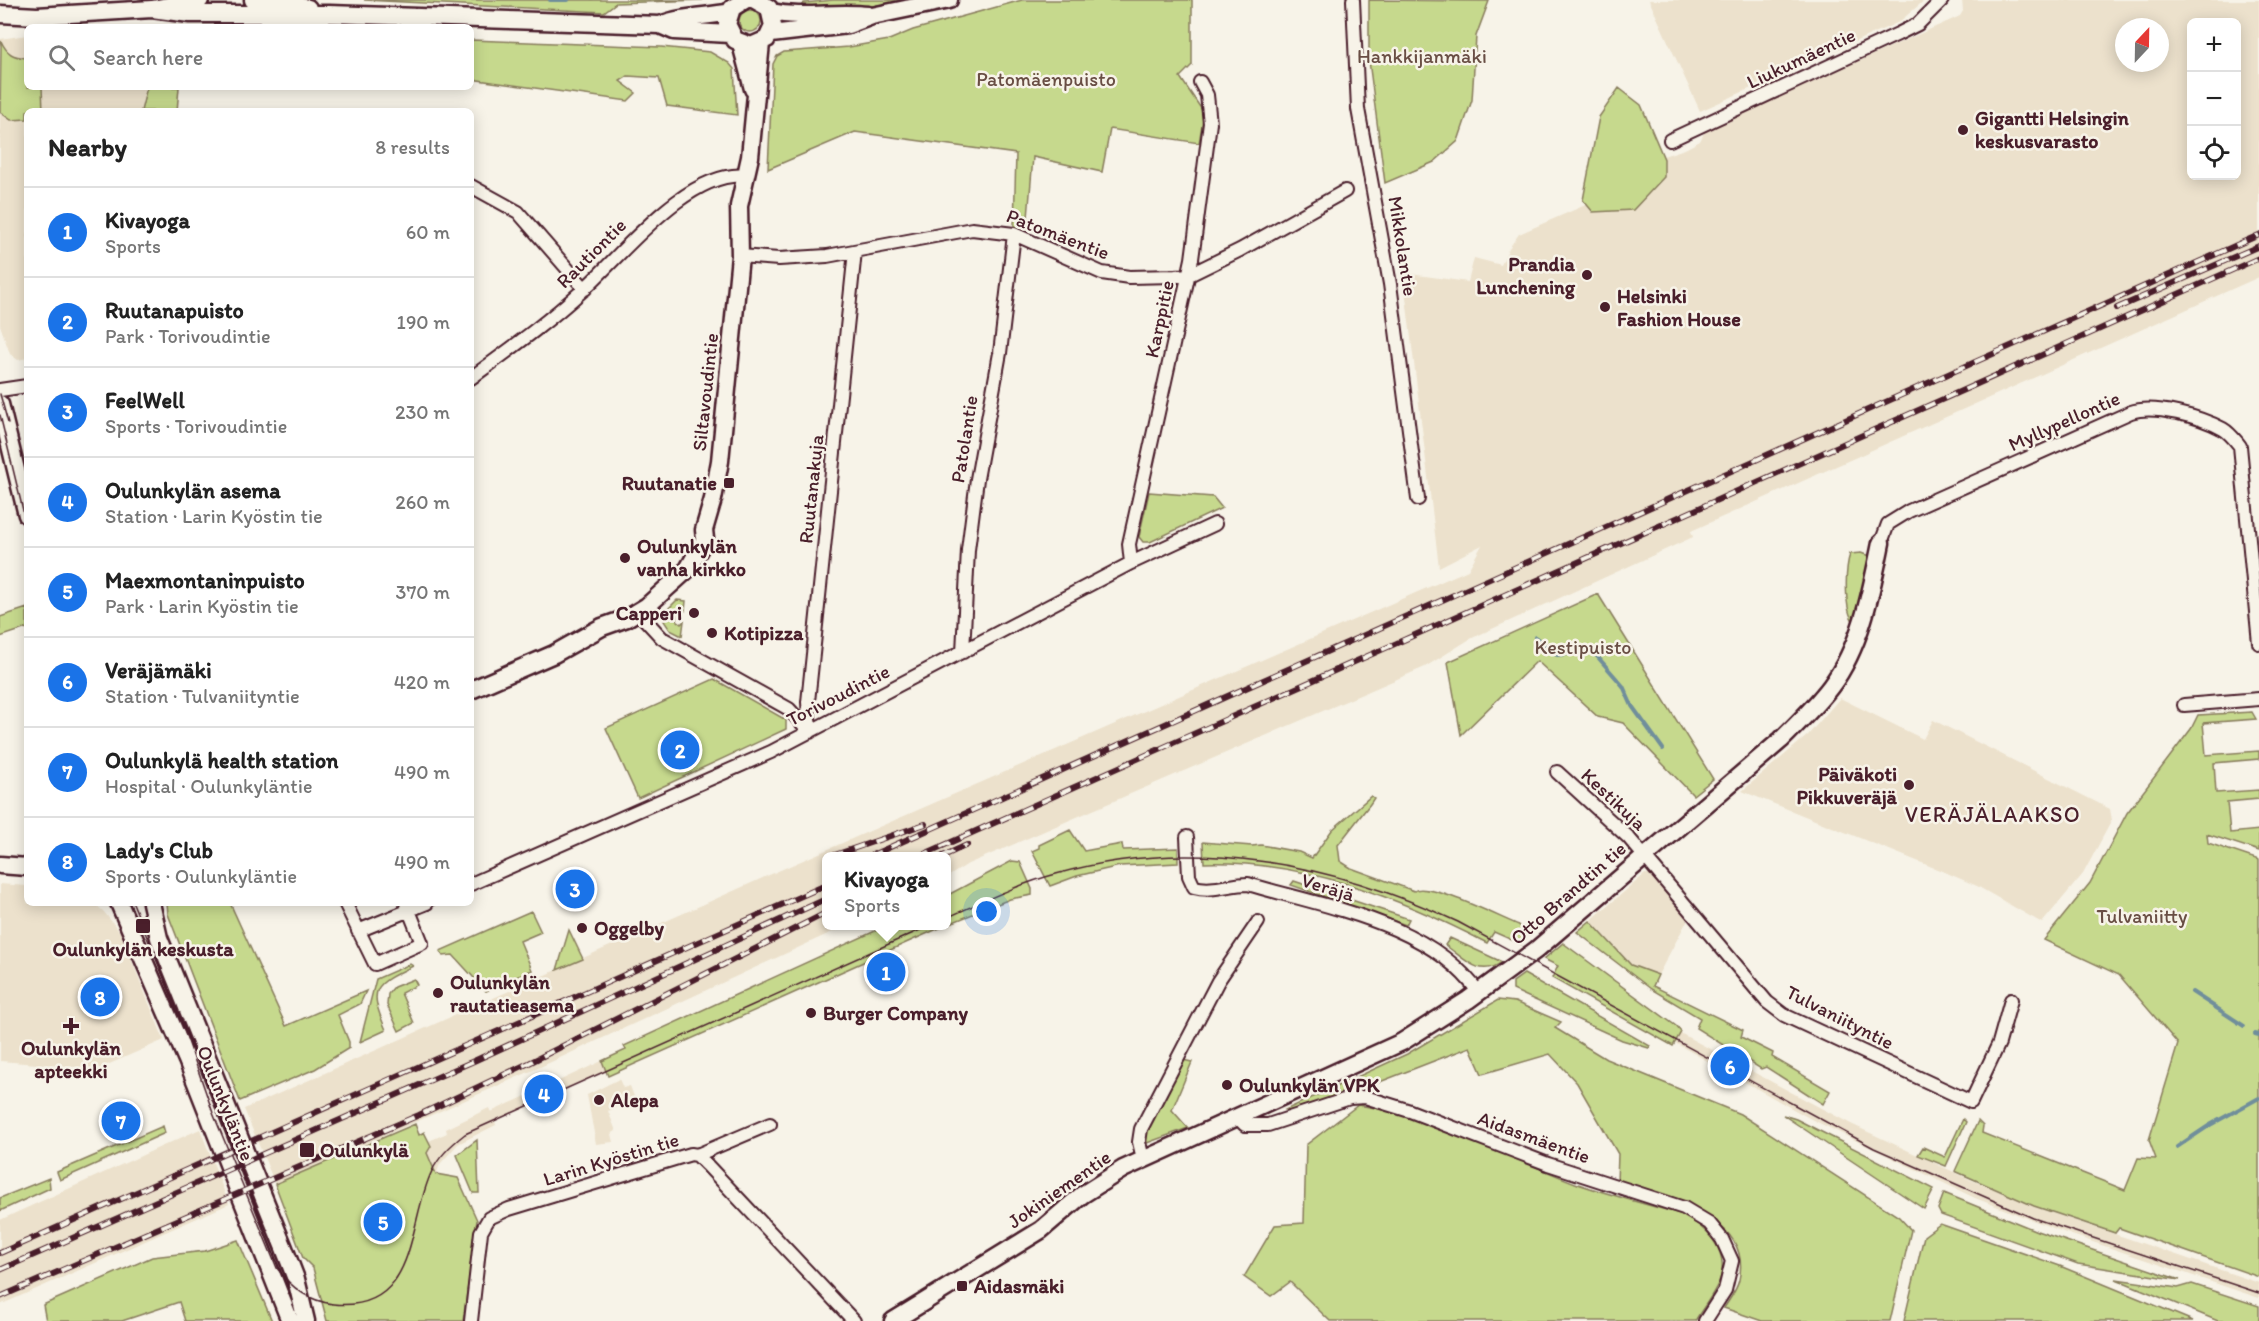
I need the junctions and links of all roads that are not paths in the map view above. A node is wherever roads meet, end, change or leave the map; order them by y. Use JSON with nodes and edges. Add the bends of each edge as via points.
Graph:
{"nodes":[{"id":1,"x":200,"y":0,"type":"edge"},
{"id":2,"x":253,"y":0,"type":"edge"},
{"id":3,"x":949,"y":0,"type":"edge"},
{"id":4,"x":1353,"y":0,"type":"edge"},
{"id":5,"x":1942,"y":0,"type":"edge"},
{"id":6,"x":747,"y":2,"type":"edge"},
{"id":7,"x":152,"y":9,"type":"junction"},
{"id":8,"x":771,"y":12,"type":"junction"},
{"id":9,"x":0,"y":14,"type":"edge"},
{"id":10,"x":329,"y":14,"type":"junction"},
{"id":11,"x":37,"y":16,"type":"junction"},
{"id":12,"x":872,"y":16,"type":"junction"},
{"id":13,"x":0,"y":24,"type":"edge"},
{"id":14,"x":660,"y":25,"type":"junction"},
{"id":15,"x":766,"y":38,"type":"junction"},
{"id":16,"x":736,"y":39,"type":"junction"},
{"id":17,"x":1200,"y":82,"type":"dead end"},
{"id":18,"x":755,"y":94,"type":"junction"},
{"id":19,"x":1670,"y":140,"type":"dead end"},
{"id":20,"x":747,"y":176,"type":"junction"},
{"id":21,"x":474,"y":188,"type":"edge"},
{"id":22,"x":1345,"y":191,"type":"dead end"},
{"id":23,"x":1014,"y":234,"type":"junction"},
{"id":24,"x":855,"y":251,"type":"junction"},
{"id":25,"x":740,"y":256,"type":"junction"},
{"id":26,"x":1189,"y":275,"type":"junction"},
{"id":27,"x":585,"y":289,"type":"junction"},
{"id":28,"x":474,"y":376,"type":"edge"},
{"id":29,"x":24,"y":386,"type":"edge"},
{"id":30,"x":0,"y":390,"type":"edge"},
{"id":31,"x":0,"y":404,"type":"edge"},
{"id":32,"x":1418,"y":499,"type":"dead end"},
{"id":33,"x":24,"y":502,"type":"edge"},
{"id":34,"x":1215,"y":524,"type":"dead end"},
{"id":35,"x":1888,"y":524,"type":"joint"},
{"id":36,"x":1881,"y":543,"type":"joint"},
{"id":37,"x":1131,"y":563,"type":"junction"},
{"id":38,"x":633,"y":615,"type":"junction"},
{"id":39,"x":2259,"y":643,"type":"edge"},
{"id":40,"x":963,"y":652,"type":"junction"},
{"id":41,"x":474,"y":689,"type":"edge"},
{"id":42,"x":2259,"y":699,"type":"edge"},
{"id":43,"x":2184,"y":705,"type":"dead end"},
{"id":44,"x":810,"y":732,"type":"junction"},
{"id":45,"x":1557,"y":772,"type":"dead end"},
{"id":46,"x":1187,"y":837,"type":"dead end"},
{"id":47,"x":1644,"y":856,"type":"junction"},
{"id":48,"x":0,"y":865,"type":"edge"},
{"id":49,"x":24,"y":867,"type":"edge"},
{"id":50,"x":474,"y":883,"type":"edge"},
{"id":51,"x":120,"y":906,"type":"edge"},
{"id":52,"x":152,"y":906,"type":"edge"},
{"id":53,"x":346,"y":906,"type":"edge"},
{"id":54,"x":408,"y":906,"type":"edge"},
{"id":55,"x":1258,"y":922,"type":"dead end"},
{"id":56,"x":357,"y":931,"type":"junction"},
{"id":57,"x":1479,"y":993,"type":"junction"},
{"id":58,"x":2011,"y":999,"type":"dead end"},
{"id":59,"x":1238,"y":1118,"type":"junction"},
{"id":60,"x":770,"y":1124,"type":"dead end"},
{"id":61,"x":697,"y":1155,"type":"junction"},
{"id":62,"x":1143,"y":1159,"type":"junction"},
{"id":63,"x":290,"y":1321,"type":"edge"},
{"id":64,"x":306,"y":1321,"type":"edge"},
{"id":65,"x":471,"y":1321,"type":"edge"},
{"id":66,"x":854,"y":1321,"type":"edge"},
{"id":67,"x":892,"y":1321,"type":"edge"},
{"id":68,"x":1704,"y":1321,"type":"edge"}],
"edges":[{"from":1,"to":7,"type":"main road"},
{"from":2,"to":10,"type":"main road"},
{"from":3,"to":12,"type":"main road"},
{"from":4,"to":32,"type":"street","name":"Mikkolantie","via":[[1358,109],[1390,284]]},
{"from":5,"to":19,"type":"street","name":"Liukumäentie","via":[[1918,24]]},
{"from":6,"to":8,"type":"main road"},
{"from":6,"to":14,"type":"main road","via":[[705,17],[675,19]]},
{"from":6,"to":16,"type":"main road","via":[[727,24]]},
{"from":7,"to":10,"type":"main road","via":[[190,14]]},
{"from":7,"to":11,"type":"main road"},
{"from":8,"to":12,"type":"main road","via":[[794,17],[848,13]]},
{"from":8,"to":15,"type":"main road","via":[[773,26]]},
{"from":9,"to":11,"type":"main road"},
{"from":10,"to":14,"type":"main road"},
{"from":11,"to":13,"type":"main road"},
{"from":12,"to":15,"type":"main road","via":[[848,25]]},
{"from":14,"to":16,"type":"main road","via":[[674,31]]},
{"from":15,"to":16,"type":"main road","via":[[751,46]]},
{"from":15,"to":18,"type":"main road","name":"Siltavoudintie"},
{"from":16,"to":18,"type":"main road","name":"Siltavoudintie"},
{"from":17,"to":26,"type":"street","name":"Karppitie","via":[[1207,95],[1210,123]]},
{"from":18,"to":20,"type":"main road","name":"Siltavoudintie"},
{"from":20,"to":25,"type":"main road","name":"Siltavoudintie","via":[[739,215]]},
{"from":20,"to":27,"type":"street","name":"Rautiontie","via":[[727,175],[693,192],[645,227]]},
{"from":21,"to":27,"type":"street","via":[[518,212]]},
{"from":22,"to":26,"type":"street","name":"Patomäentie"},
{"from":23,"to":24,"type":"street","name":"Patomäentie","via":[[972,229]]},
{"from":23,"to":26,"type":"street","name":"Patomäentie","via":[[1102,273],[1129,277]]},
{"from":23,"to":40,"type":"street","name":"Patolantie","via":[[1000,353],[968,550]]},
{"from":24,"to":25,"type":"street","name":"Patomäentie","via":[[779,259]]},
{"from":24,"to":44,"type":"street","name":"Ruutanakuja","via":[[808,702]]},
{"from":25,"to":38,"type":"main road","name":"Siltavoudintie","via":[[720,461],[704,530],[681,564],[680,574],[661,596]]},
{"from":26,"to":37,"type":"street","name":"Karppitie","via":[[1129,544]]},
{"from":27,"to":28,"type":"street","name":"Rautiontie"},
{"from":29,"to":30,"type":"street"},
{"from":31,"to":33,"type":"main road"},
{"from":34,"to":37,"type":"street","name":"Torivoudintie"},
{"from":35,"to":36,"type":"street","name":"Otto Brandtin tie"},
{"from":35,"to":39,"type":"street","name":"Myllypellontie","via":[[2136,410],[2154,408],[2210,424],[2231,435],[2240,446]]},
{"from":36,"to":47,"type":"main road","name":"Otto Brandtin tie","via":[[1862,622],[1832,685],[1781,740]]},
{"from":37,"to":40,"type":"street","name":"Torivoudintie"},
{"from":38,"to":41,"type":"main road","name":"Siltavoudintie"},
{"from":38,"to":44,"type":"street","via":[[662,638],[789,709]]},
{"from":40,"to":44,"type":"street","name":"Torivoudintie"},
{"from":42,"to":43,"type":"street"},
{"from":44,"to":50,"type":"street","name":"Torivoudintie"},
{"from":45,"to":47,"type":"street","name":"Kestikuja"},
{"from":46,"to":57,"type":"street","name":"Veräjä","via":[[1189,876],[1194,887],[1213,890],[1248,884],[1374,922],[1441,954]]},
{"from":47,"to":57,"type":"main road","name":"Otto Brandtin tie","via":[[1536,950]]},
{"from":47,"to":58,"type":"street","name":"Tulvaniityntie","via":[[1767,1002],[1784,1015],[1971,1102],[1999,1043]]},
{"from":48,"to":49,"type":"main road"},
{"from":51,"to":63,"type":"main road","name":"Oulunkyläntie","via":[[187,1060]]},
{"from":52,"to":64,"type":"main road","name":"Oulunkyläntie","via":[[159,938],[296,1279]]},
{"from":53,"to":56,"type":"street"},
{"from":54,"to":56,"type":"street"},
{"from":54,"to":56,"type":"street","via":[[422,943],[375,964]]},
{"from":55,"to":62,"type":"street","name":"Jokiniementie","via":[[1218,981],[1141,1129]]},
{"from":57,"to":59,"type":"main road","name":"Otto Brandtin tie","via":[[1402,1042]]},
{"from":59,"to":62,"type":"main road","name":"Otto Brandtin tie"},
{"from":59,"to":68,"type":"street","name":"Aidasmäentie","via":[[1245,1125],[1268,1125],[1350,1098],[1365,1097],[1548,1164],[1684,1208],[1709,1223],[1732,1261],[1725,1290]]},
{"from":60,"to":61,"type":"street"},
{"from":61,"to":65,"type":"street","name":"Larin Kyöstin tie","via":[[489,1218],[481,1232]]},
{"from":61,"to":66,"type":"street","name":"Larin Kyöstin tie"},
{"from":62,"to":67,"type":"main road","name":"Jokiniementie","via":[[1082,1195],[1041,1230]]}]}
